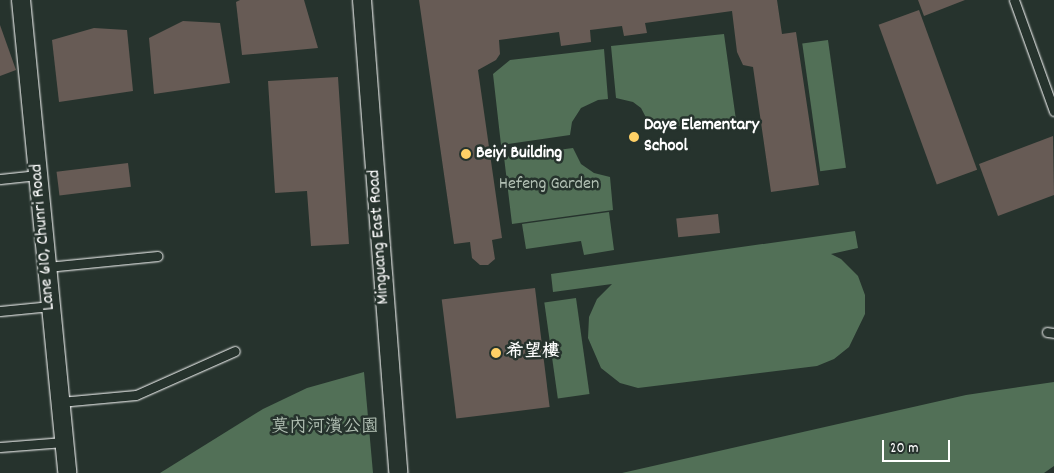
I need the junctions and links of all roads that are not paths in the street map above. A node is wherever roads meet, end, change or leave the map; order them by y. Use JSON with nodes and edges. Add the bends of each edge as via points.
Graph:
{"nodes":[{"id":1,"x":21,"y":0,"type":"edge"},
{"id":2,"x":362,"y":0,"type":"edge"},
{"id":3,"x":1014,"y":0,"type":"edge"},
{"id":4,"x":1054,"y":112,"type":"edge"},
{"id":5,"x":38,"y":175,"type":"junction"},
{"id":6,"x":0,"y":179,"type":"edge"},
{"id":7,"x":157,"y":256,"type":"dead end"},
{"id":8,"x":47,"y":267,"type":"junction"},
{"id":9,"x":50,"y":306,"type":"junction"},
{"id":10,"x":0,"y":310,"type":"edge"},
{"id":11,"x":235,"y":351,"type":"dead end"},
{"id":12,"x":60,"y":402,"type":"junction"},
{"id":13,"x":64,"y":442,"type":"junction"},
{"id":14,"x":0,"y":447,"type":"edge"},
{"id":15,"x":67,"y":473,"type":"edge"},
{"id":16,"x":398,"y":473,"type":"edge"}],
"edges":[{"from":1,"to":5,"type":"street","name":"Lane 610, Chunri Road"},
{"from":2,"to":16,"type":"street","name":"Minguang East Road"},
{"from":3,"to":4,"type":"lane"},
{"from":5,"to":6,"type":"lane"},
{"from":5,"to":8,"type":"street","name":"Lane 610, Chunri Road"},
{"from":7,"to":8,"type":"lane"},
{"from":8,"to":9,"type":"street","name":"Lane 610, Chunri Road"},
{"from":9,"to":10,"type":"lane"},
{"from":9,"to":12,"type":"street","name":"Lane 610, Chunri Road"},
{"from":11,"to":12,"type":"lane","via":[[136,395]]},
{"from":12,"to":13,"type":"street","name":"Lane 610, Chunri Road"},
{"from":13,"to":14,"type":"lane"},
{"from":13,"to":15,"type":"street","name":"Lane 610, Chunri Road"}]}
